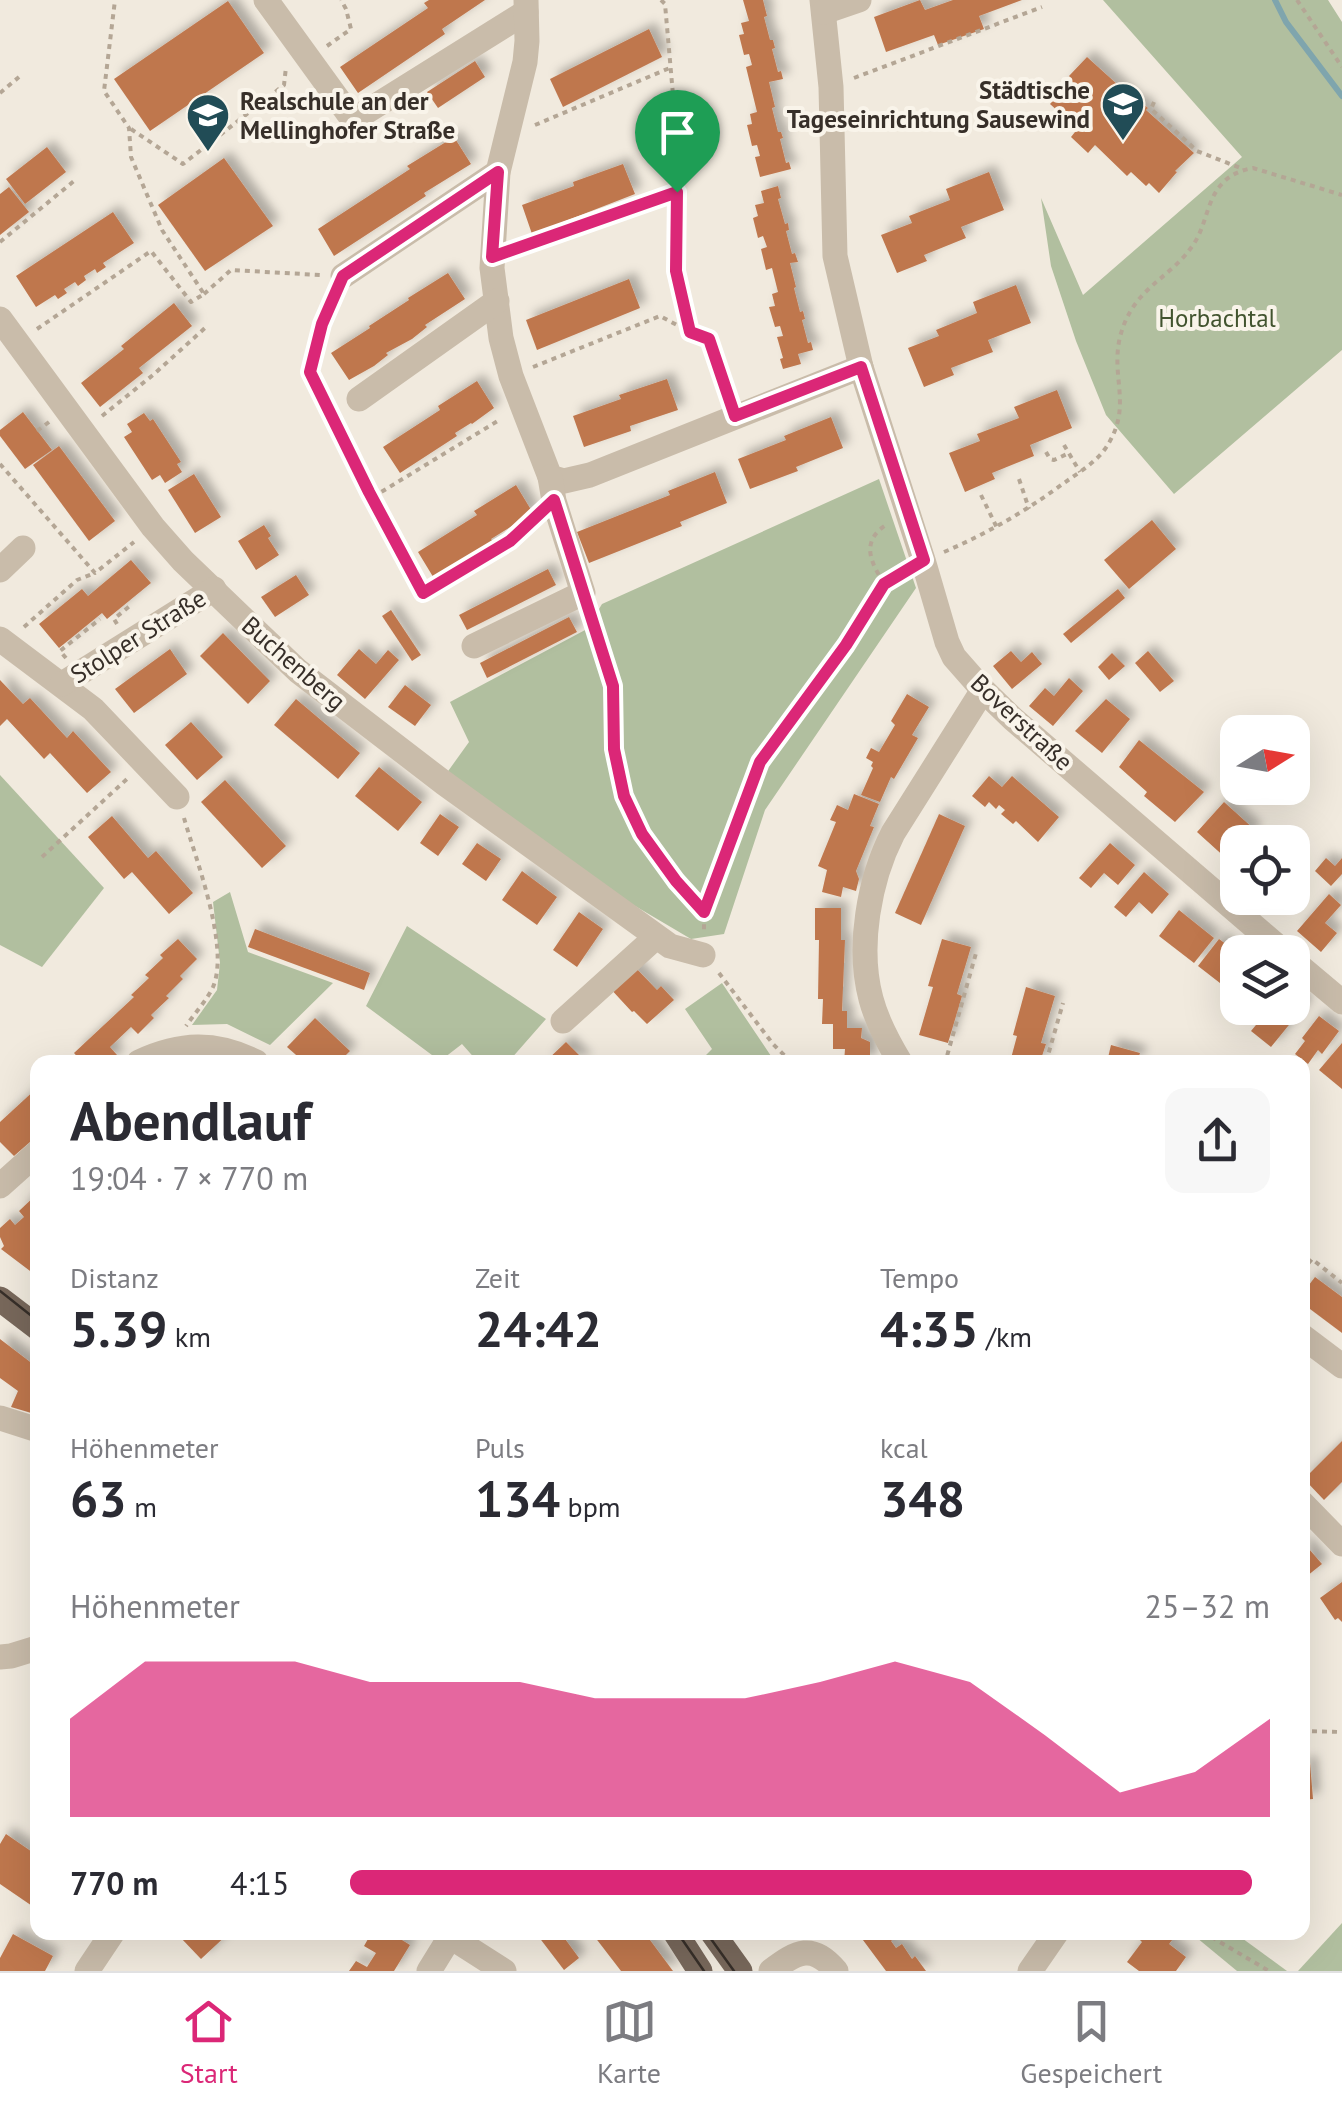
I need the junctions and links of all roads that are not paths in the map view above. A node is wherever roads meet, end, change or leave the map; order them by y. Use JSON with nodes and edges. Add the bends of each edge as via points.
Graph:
{"nodes":[{"id":1,"x":266,"y":0,"type":"edge"},
{"id":2,"x":859,"y":0,"type":"edge"},
{"id":3,"x":526,"y":6,"type":"edge"},
{"id":4,"x":823,"y":6,"type":"edge"},
{"id":5,"x":498,"y":172,"type":"junction"},
{"id":6,"x":343,"y":276,"type":"road end"},
{"id":7,"x":497,"y":301,"type":"junction"},
{"id":8,"x":0,"y":319,"type":"edge"},
{"id":9,"x":861,"y":367,"type":"junction"},
{"id":10,"x":358,"y":399,"type":"dead end"},
{"id":11,"x":552,"y":489,"type":"junction"},
{"id":12,"x":23,"y":548,"type":"dead end"},
{"id":13,"x":0,"y":570,"type":"edge"},
{"id":14,"x":214,"y":589,"type":"junction"},
{"id":15,"x":3,"y":641,"type":"edge"},
{"id":16,"x":474,"y":646,"type":"dead end"},
{"id":17,"x":59,"y":681,"type":"junction"},
{"id":18,"x":983,"y":690,"type":"junction"},
{"id":19,"x":177,"y":797,"type":"road end"},
{"id":20,"x":1264,"y":935,"type":"edge"},
{"id":21,"x":656,"y":937,"type":"junction"},
{"id":22,"x":703,"y":954,"type":"road end"},
{"id":23,"x":1310,"y":975,"type":"edge"},
{"id":24,"x":1342,"y":1002,"type":"edge"},
{"id":25,"x":563,"y":1020,"type":"dead end"},
{"id":26,"x":156,"y":1055,"type":"edge"},
{"id":27,"x":239,"y":1055,"type":"edge"},
{"id":28,"x":896,"y":1055,"type":"edge"},
{"id":29,"x":30,"y":1159,"type":"edge"},
{"id":30,"x":0,"y":1186,"type":"edge"},
{"id":31,"x":0,"y":1299,"type":"edge"},
{"id":32,"x":30,"y":1322,"type":"edge"},
{"id":33,"x":1310,"y":1342,"type":"edge"},
{"id":34,"x":1342,"y":1366,"type":"edge"},
{"id":35,"x":0,"y":1418,"type":"edge"},
{"id":36,"x":30,"y":1427,"type":"edge"},
{"id":37,"x":1310,"y":1511,"type":"edge"},
{"id":38,"x":1342,"y":1544,"type":"edge"},
{"id":39,"x":30,"y":1650,"type":"edge"},
{"id":40,"x":0,"y":1656,"type":"edge"},
{"id":41,"x":106,"y":1940,"type":"edge"},
{"id":42,"x":444,"y":1940,"type":"edge"},
{"id":43,"x":454,"y":1940,"type":"edge"},
{"id":44,"x":680,"y":1940,"type":"edge"},
{"id":45,"x":718,"y":1940,"type":"edge"},
{"id":46,"x":1051,"y":1940,"type":"edge"},
{"id":47,"x":807,"y":1942,"type":"edge"},
{"id":48,"x":88,"y":1971,"type":"edge"},
{"id":49,"x":429,"y":1971,"type":"edge"},
{"id":50,"x":504,"y":1971,"type":"edge"},
{"id":51,"x":700,"y":1971,"type":"edge"},
{"id":52,"x":740,"y":1971,"type":"edge"},
{"id":53,"x":771,"y":1971,"type":"edge"},
{"id":54,"x":836,"y":1971,"type":"edge"},
{"id":55,"x":1030,"y":1971,"type":"edge"}],
"edges":[{"from":1,"to":3,"type":"street","via":[[352,120]]},
{"from":2,"to":4,"type":"street"},
{"from":3,"to":5,"type":"street","via":[[525,62]]},
{"from":4,"to":9,"type":"street","name":"Boverstraße","via":[[835,256]]},
{"from":5,"to":6,"type":"street"},
{"from":5,"to":7,"type":"street","via":[[492,257]]},
{"from":7,"to":10,"type":"street"},
{"from":7,"to":11,"type":"street","via":[[512,376]]},
{"from":8,"to":14,"type":"street","name":"Buchenberg","via":[[153,527]]},
{"from":9,"to":11,"type":"street"},
{"from":9,"to":18,"type":"street","name":"Boverstraße","via":[[946,642]]},
{"from":11,"to":16,"type":"street","via":[[583,593]]},
{"from":12,"to":13,"type":"street"},
{"from":14,"to":17,"type":"street","name":"Stolper Straße"},
{"from":14,"to":21,"type":"street","name":"Buchenberg","via":[[298,671]]},
{"from":15,"to":17,"type":"street","name":"Stolper Straße"},
{"from":17,"to":19,"type":"street","name":"Stolper Straße"},
{"from":18,"to":20,"type":"street","name":"Boverstraße"},
{"from":18,"to":28,"type":"street","via":[[893,833],[872,886],[867,980]]},
{"from":21,"to":22,"type":"street","name":"Buchenberg"},
{"from":21,"to":25,"type":"street"},
{"from":23,"to":24,"type":"street"},
{"from":26,"to":27,"type":"street","via":[[208,1047]]},
{"from":29,"to":30,"type":"street"},
{"from":31,"to":32,"type":"main road"},
{"from":33,"to":34,"type":"street"},
{"from":35,"to":36,"type":"street"},
{"from":37,"to":38,"type":"street"},
{"from":39,"to":40,"type":"street"},
{"from":41,"to":48,"type":"street"},
{"from":42,"to":49,"type":"street"},
{"from":43,"to":50,"type":"street"},
{"from":44,"to":51,"type":"main road"},
{"from":45,"to":52,"type":"main road"},
{"from":46,"to":55,"type":"street"},
{"from":47,"to":53,"type":"street"},
{"from":47,"to":54,"type":"street"}]}
